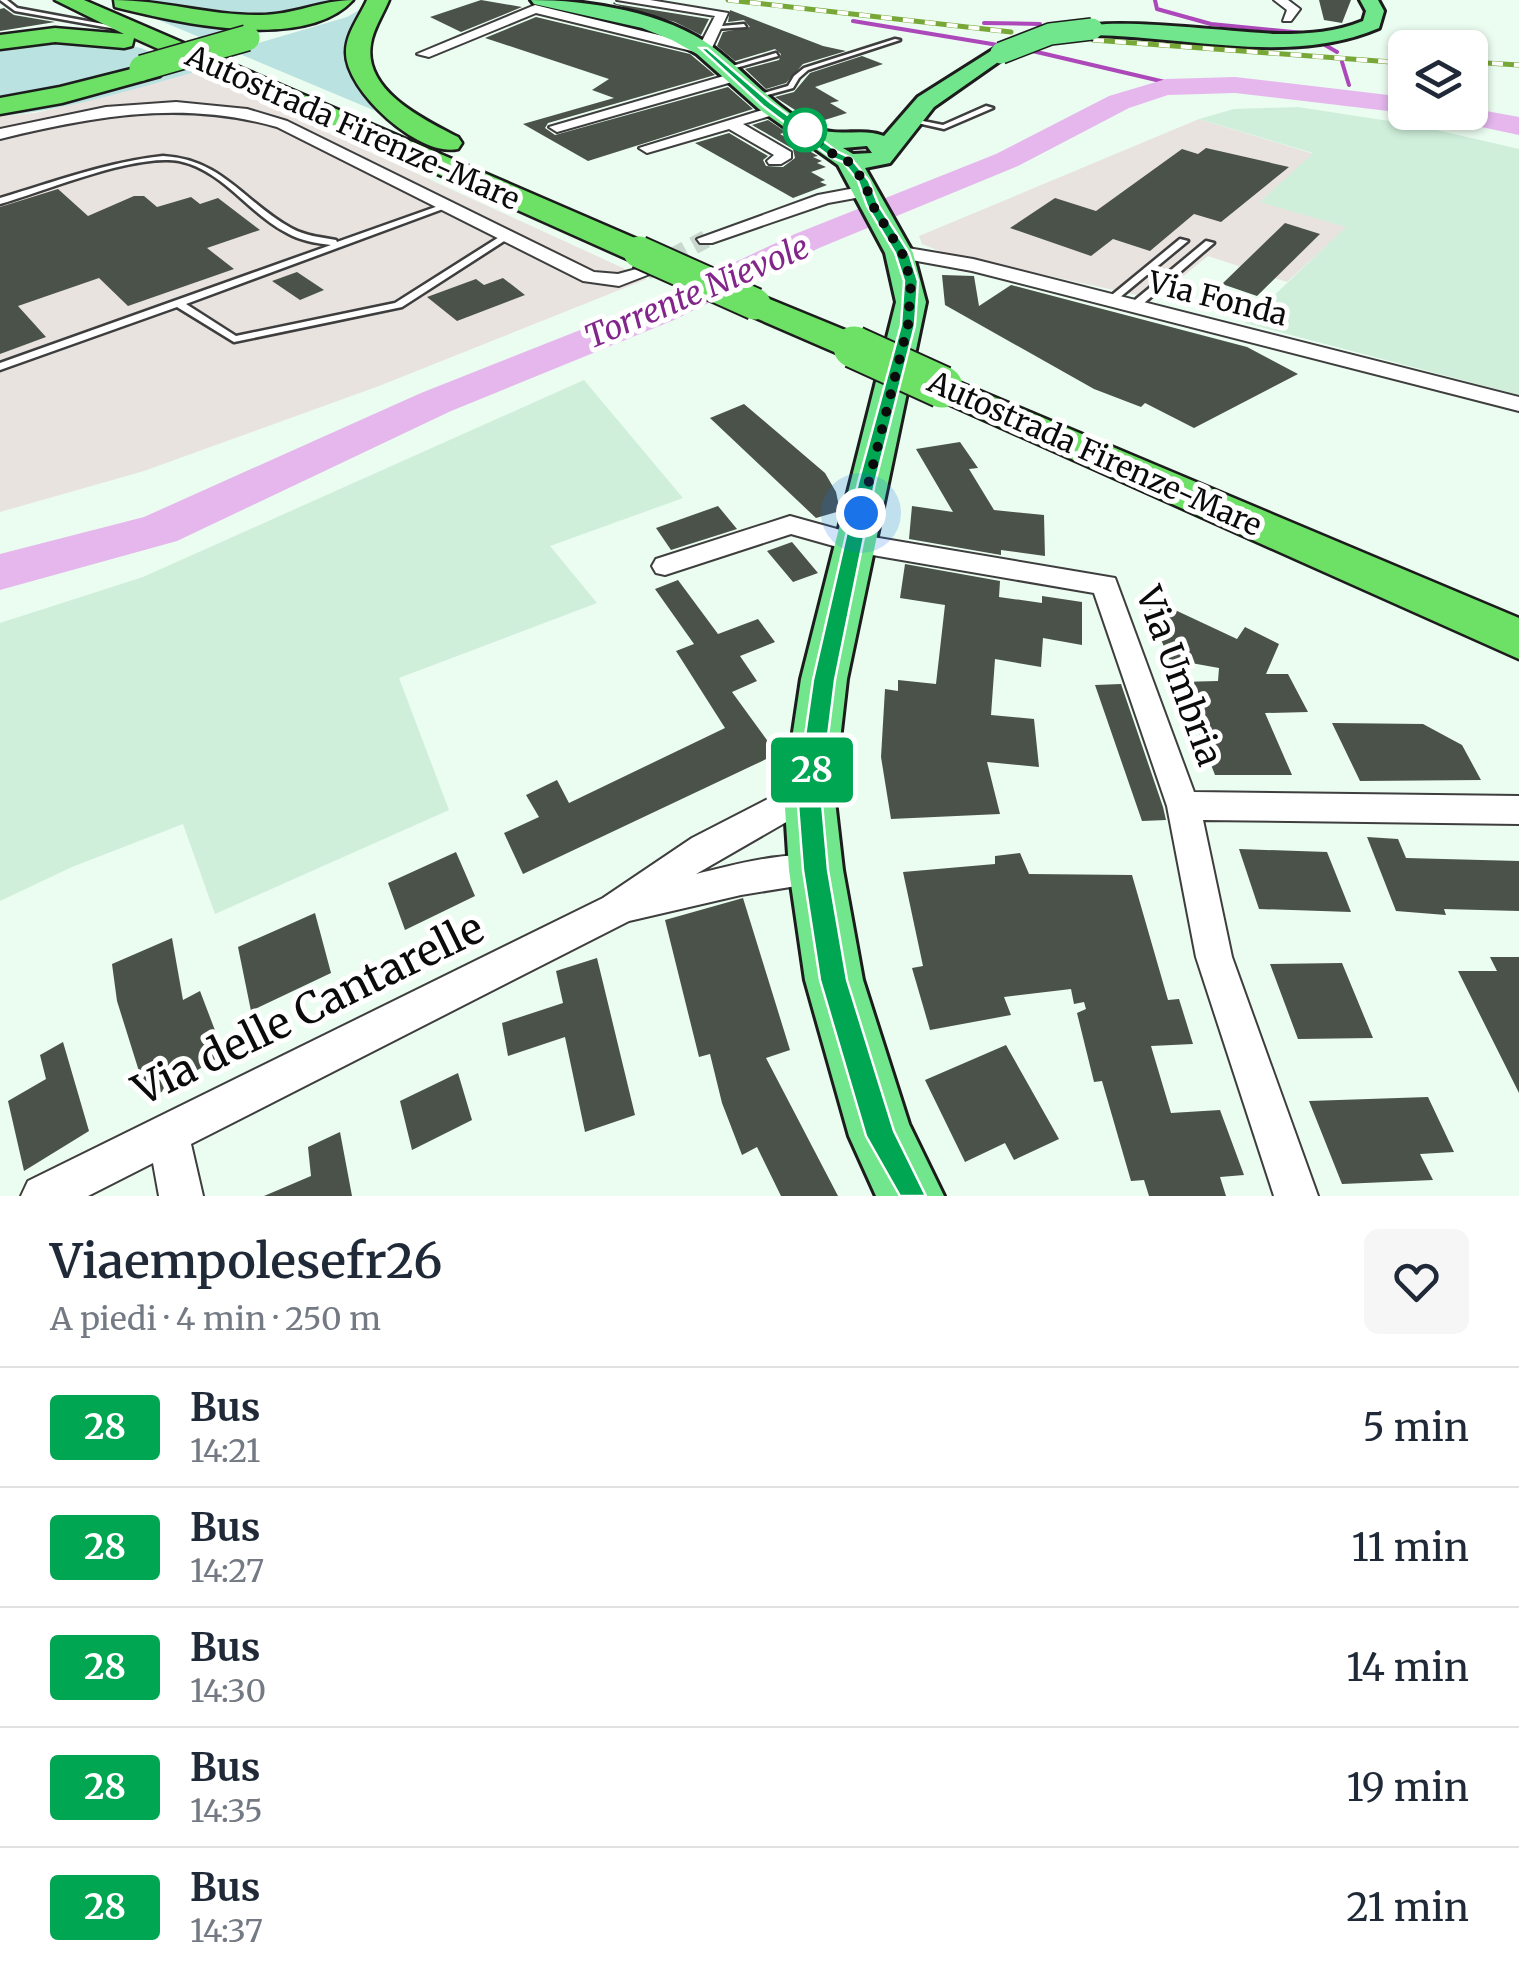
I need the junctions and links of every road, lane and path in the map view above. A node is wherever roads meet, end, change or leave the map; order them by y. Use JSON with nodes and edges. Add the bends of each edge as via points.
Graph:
{"nodes":[{"id":1,"x":92,"y":0,"type":"edge"},
{"id":2,"x":116,"y":0,"type":"edge"},
{"id":3,"x":342,"y":0,"type":"edge"},
{"id":4,"x":352,"y":0,"type":"edge"},
{"id":5,"x":365,"y":0,"type":"edge"},
{"id":6,"x":378,"y":0,"type":"edge"},
{"id":7,"x":540,"y":0,"type":"edge"},
{"id":8,"x":623,"y":0,"type":"edge"},
{"id":9,"x":1280,"y":0,"type":"edge"},
{"id":10,"x":1368,"y":0,"type":"edge"},
{"id":11,"x":3,"y":4,"type":"edge"},
{"id":12,"x":63,"y":18,"type":"edge"},
{"id":13,"x":1288,"y":18,"type":"dead end"},
{"id":14,"x":744,"y":26,"type":"dead end"},
{"id":15,"x":716,"y":27,"type":"junction"},
{"id":16,"x":252,"y":40,"type":"junction"},
{"id":17,"x":897,"y":40,"type":"dead end"},
{"id":18,"x":0,"y":42,"type":"edge"},
{"id":19,"x":704,"y":50,"type":"junction"},
{"id":20,"x":424,"y":54,"type":"dead end"},
{"id":21,"x":776,"y":55,"type":"dead end"},
{"id":22,"x":729,"y":73,"type":"junction"},
{"id":23,"x":0,"y":103,"type":"edge"},
{"id":24,"x":766,"y":103,"type":"junction"},
{"id":25,"x":989,"y":108,"type":"dead end"},
{"id":26,"x":730,"y":123,"type":"junction"},
{"id":27,"x":557,"y":126,"type":"dead end"},
{"id":28,"x":356,"y":128,"type":"junction"},
{"id":29,"x":0,"y":134,"type":"edge"},
{"id":30,"x":647,"y":148,"type":"dead end"},
{"id":31,"x":775,"y":162,"type":"dead end"},
{"id":32,"x":868,"y":167,"type":"junction"},
{"id":33,"x":555,"y":198,"type":"junction"},
{"id":34,"x":0,"y":201,"type":"edge"},
{"id":35,"x":446,"y":206,"type":"junction"},
{"id":36,"x":507,"y":236,"type":"junction"},
{"id":37,"x":706,"y":239,"type":"tunnel mouth"},
{"id":38,"x":1183,"y":241,"type":"dead end"},
{"id":39,"x":348,"y":242,"type":"junction"},
{"id":40,"x":1209,"y":244,"type":"dead end"},
{"id":41,"x":647,"y":257,"type":"junction"},
{"id":42,"x":1110,"y":301,"type":"junction"},
{"id":43,"x":178,"y":303,"type":"junction"},
{"id":44,"x":1133,"y":307,"type":"junction"},
{"id":45,"x":0,"y":367,"type":"edge"},
{"id":46,"x":947,"y":377,"type":"junction"},
{"id":47,"x":1519,"y":404,"type":"edge"},
{"id":48,"x":855,"y":543,"type":"junction"},
{"id":49,"x":665,"y":566,"type":"dead end"},
{"id":50,"x":1519,"y":613,"type":"edge"},
{"id":51,"x":1519,"y":640,"type":"edge"},
{"id":52,"x":809,"y":792,"type":"junction"},
{"id":53,"x":1184,"y":806,"type":"junction"},
{"id":54,"x":1519,"y":810,"type":"edge"},
{"id":55,"x":816,"y":870,"type":"junction"},
{"id":56,"x":616,"y":910,"type":"junction"},
{"id":57,"x":167,"y":1131,"type":"junction"},
{"id":58,"x":42,"y":1196,"type":"edge"},
{"id":59,"x":181,"y":1196,"type":"edge"},
{"id":60,"x":911,"y":1196,"type":"edge"},
{"id":61,"x":1296,"y":1196,"type":"edge"}],
"edges":[{"from":1,"to":33,"type":"highway","name":"Autostrada Firenze-Mare"},
{"from":2,"to":3,"type":"highway","via":[[258,22],[311,14]]},
{"from":4,"to":16,"type":"highway"},
{"from":5,"to":16,"type":"highway","via":[[344,14]]},
{"from":6,"to":33,"type":"highway","via":[[358,48],[372,87],[434,135]]},
{"from":7,"to":19,"type":"main road","via":[[648,24]]},
{"from":8,"to":15,"type":"street","via":[[718,10]]},
{"from":9,"to":13,"type":"street","via":[[1294,9]]},
{"from":10,"to":32,"type":"main road","bridge":true,"via":[[1375,11],[1372,24],[1333,38],[1092,29],[1050,34],[1011,48],[926,102]]},
{"from":11,"to":12,"type":"lane"},
{"from":12,"to":18,"type":"highway"},
{"from":12,"to":28,"type":"highway"},
{"from":12,"to":28,"type":"highway","name":"Autostrada Firenze-Mare","via":[[134,29]]},
{"from":14,"to":15,"type":"lane"},
{"from":15,"to":19,"type":"street"},
{"from":16,"to":23,"type":"highway","bridge":true,"via":[[62,95]]},
{"from":17,"to":24,"type":"lane","via":[[806,69]]},
{"from":19,"to":20,"type":"street","via":[[535,10]]},
{"from":19,"to":22,"type":"main road"},
{"from":21,"to":22,"type":"lane"},
{"from":22,"to":24,"type":"main road"},
{"from":22,"to":27,"type":"street"},
{"from":24,"to":26,"type":"street"},
{"from":24,"to":32,"type":"main road"},
{"from":25,"to":32,"type":"lane"},
{"from":26,"to":30,"type":"street"},
{"from":26,"to":31,"type":"street","via":[[785,155]]},
{"from":28,"to":41,"type":"highway","name":"Autostrada Firenze-Mare"},
{"from":29,"to":35,"type":"street","via":[[150,106],[246,111]]},
{"from":32,"to":37,"type":"street","via":[[824,199]]},
{"from":32,"to":42,"type":"street","name":"Via Fonda","via":[[972,265]]},
{"from":32,"to":48,"type":"main road","via":[[911,281],[908,325]]},
{"from":33,"to":41,"type":"highway","name":"Autostrada Firenze-Mare"},
{"from":34,"to":39,"type":"lane","via":[[145,160],[180,158],[210,171],[292,236]]},
{"from":35,"to":36,"type":"street"},
{"from":35,"to":39,"type":"lane"},
{"from":36,"to":41,"type":"street","via":[[590,277],[618,280]]},
{"from":36,"to":43,"type":"lane","via":[[398,305],[234,339]]},
{"from":38,"to":42,"type":"lane"},
{"from":39,"to":43,"type":"lane"},
{"from":40,"to":44,"type":"lane"},
{"from":41,"to":46,"type":"highway","name":"Autostrada Firenze-Mare","bridge":true,"via":[[764,298]]},
{"from":42,"to":44,"type":"street","name":"Via Fonda"},
{"from":43,"to":45,"type":"lane"},
{"from":44,"to":47,"type":"street","name":"Via Fonda"},
{"from":46,"to":50,"type":"highway","name":"Autostrada Firenze-Mare"},
{"from":46,"to":51,"type":"highway","name":"Autostrada Firenze-Mare"},
{"from":48,"to":49,"type":"street","via":[[790,525]]},
{"from":48,"to":52,"type":"main road","via":[[824,680]]},
{"from":48,"to":53,"type":"street","name":"Via Umbria","via":[[1105,585]]},
{"from":52,"to":55,"type":"main road"},
{"from":52,"to":56,"type":"street","via":[[704,849]]},
{"from":53,"to":54,"type":"street","name":"Via Umbria"},
{"from":53,"to":61,"type":"street","name":"Via Umbria","via":[[1214,957]]},
{"from":55,"to":56,"type":"street","via":[[741,879]]},
{"from":55,"to":60,"type":"main road","via":[[834,980],[880,1136]]},
{"from":56,"to":57,"type":"street","name":"Via delle Cantarelle"},
{"from":57,"to":58,"type":"street","name":"Via delle Cantarelle"},
{"from":57,"to":59,"type":"street"}]}
